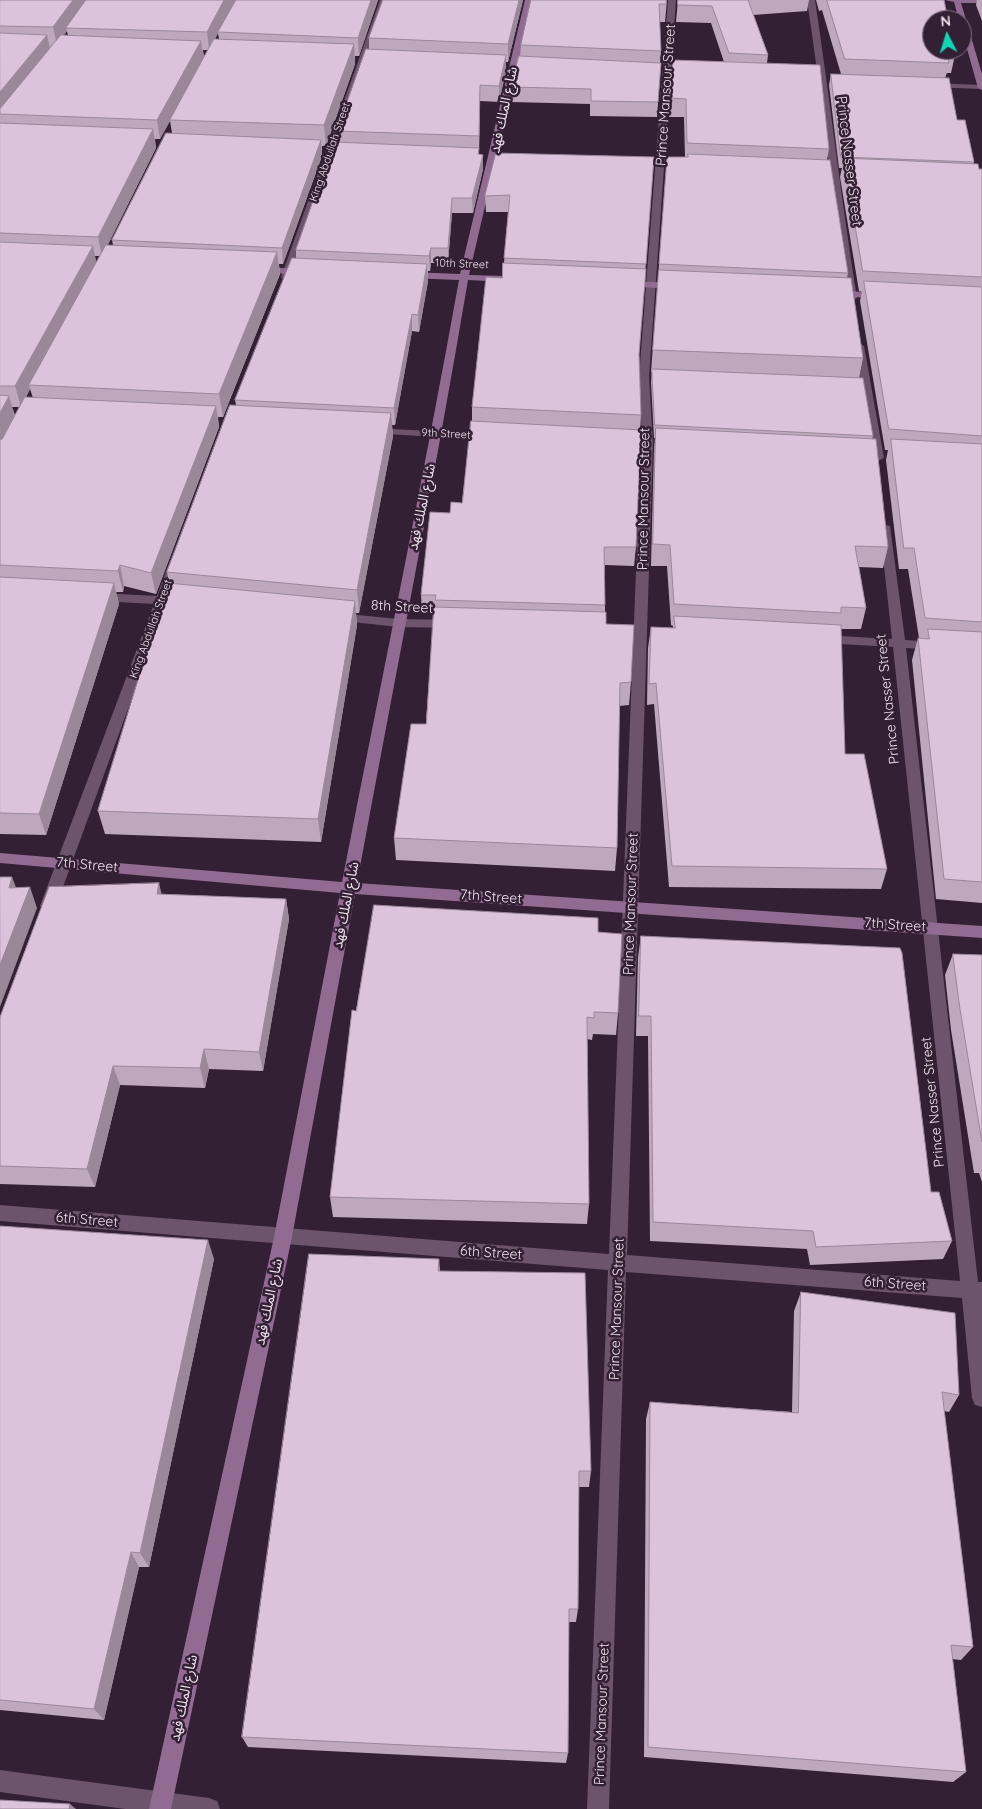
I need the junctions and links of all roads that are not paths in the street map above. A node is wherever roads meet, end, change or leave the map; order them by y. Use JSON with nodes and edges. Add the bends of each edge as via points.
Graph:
{"nodes":[{"id":1,"x":384,"y":0,"type":"edge"},
{"id":2,"x":529,"y":0,"type":"edge"},
{"id":3,"x":672,"y":0,"type":"edge"},
{"id":4,"x":811,"y":0,"type":"edge"},
{"id":5,"x":947,"y":0,"type":"edge"},
{"id":6,"x":957,"y":0,"type":"edge"},
{"id":7,"x":982,"y":1,"type":"edge"},
{"id":8,"x":922,"y":84,"type":"edge"},
{"id":9,"x":982,"y":87,"type":"edge"},
{"id":10,"x":250,"y":269,"type":"edge"},
{"id":11,"x":288,"y":271,"type":"junction"},
{"id":12,"x":317,"y":272,"type":"edge"},
{"id":13,"x":394,"y":274,"type":"edge"},
{"id":14,"x":464,"y":277,"type":"junction"},
{"id":15,"x":514,"y":279,"type":"edge"},
{"id":16,"x":613,"y":284,"type":"edge"},
{"id":17,"x":652,"y":285,"type":"junction"},
{"id":18,"x":692,"y":287,"type":"edge"},
{"id":19,"x":281,"y":289,"type":"edge"},
{"id":20,"x":818,"y":293,"type":"edge"},
{"id":21,"x":851,"y":294,"type":"junction"},
{"id":22,"x":886,"y":296,"type":"edge"},
{"id":23,"x":854,"y":311,"type":"edge"},
{"id":24,"x":856,"y":330,"type":"edge"},
{"id":25,"x":357,"y":430,"type":"edge"},
{"id":26,"x":437,"y":434,"type":"junction"},
{"id":27,"x":504,"y":437,"type":"edge"},
{"id":28,"x":880,"y":475,"type":"edge"},
{"id":29,"x":884,"y":514,"type":"edge"},
{"id":30,"x":179,"y":553,"type":"edge"},
{"id":31,"x":86,"y":596,"type":"edge"},
{"id":32,"x":162,"y":600,"type":"junction"},
{"id":33,"x":181,"y":602,"type":"edge"},
{"id":34,"x":329,"y":616,"type":"edge"},
{"id":35,"x":398,"y":623,"type":"junction"},
{"id":36,"x":466,"y":625,"type":"edge"},
{"id":37,"x":809,"y":639,"type":"edge"},
{"id":38,"x":898,"y":644,"type":"junction"},
{"id":39,"x":954,"y":647,"type":"edge"},
{"id":40,"x":0,"y":858,"type":"edge"},
{"id":41,"x":64,"y":863,"type":"junction"},
{"id":42,"x":349,"y":888,"type":"junction"},
{"id":43,"x":631,"y":907,"type":"junction"},
{"id":44,"x":44,"y":917,"type":"edge"},
{"id":45,"x":930,"y":928,"type":"junction"},
{"id":46,"x":982,"y":932,"type":"edge"},
{"id":47,"x":0,"y":1213,"type":"edge"},
{"id":48,"x":283,"y":1237,"type":"junction"},
{"id":49,"x":618,"y":1263,"type":"junction"},
{"id":50,"x":976,"y":1290,"type":"edge"},
{"id":51,"x":982,"y":1398,"type":"edge"},
{"id":52,"x":0,"y":1782,"type":"edge"},
{"id":53,"x":160,"y":1807,"type":"edge"},
{"id":54,"x":209,"y":1809,"type":"edge"},
{"id":55,"x":598,"y":1809,"type":"edge"}],
"edges":[{"from":1,"to":11,"type":"street","name":"King Abdullah Street"},
{"from":2,"to":14,"type":"street","name":"شارع الملك فهد"},
{"from":3,"to":17,"type":"street","name":"Prince Mansour Street"},
{"from":4,"to":21,"type":"street","name":"Prince Nasser Street"},
{"from":5,"to":6,"type":"street"},
{"from":6,"to":7,"type":"street"},
{"from":6,"to":9,"type":"street"},
{"from":8,"to":9,"type":"street"},
{"from":10,"to":11,"type":"street"},
{"from":11,"to":12,"type":"street"},
{"from":11,"to":19,"type":"street","name":"King Abdullah Street"},
{"from":13,"to":14,"type":"street","name":"10th Street"},
{"from":14,"to":15,"type":"street","name":"10th Street"},
{"from":14,"to":26,"type":"street","name":"شارع الملك فهد"},
{"from":16,"to":17,"type":"street"},
{"from":17,"to":18,"type":"street"},
{"from":17,"to":43,"type":"street","name":"Prince Mansour Street"},
{"from":20,"to":21,"type":"street"},
{"from":21,"to":22,"type":"street"},
{"from":21,"to":23,"type":"street","name":"Prince Nasser Street"},
{"from":24,"to":28,"type":"street","via":[[860,386]]},
{"from":25,"to":26,"type":"street","name":"9th Street"},
{"from":26,"to":27,"type":"street","name":"9th Street"},
{"from":26,"to":35,"type":"street","name":"شارع الملك فهد"},
{"from":29,"to":38,"type":"street","name":"Prince Nasser Street"},
{"from":30,"to":32,"type":"street","name":"King Abdullah Street"},
{"from":31,"to":32,"type":"street"},
{"from":32,"to":33,"type":"street"},
{"from":32,"to":41,"type":"street","name":"King Abdullah Street"},
{"from":34,"to":35,"type":"street","name":"8th Street"},
{"from":35,"to":36,"type":"street","name":"8th Street"},
{"from":35,"to":42,"type":"street","name":"شارع الملك فهد"},
{"from":37,"to":38,"type":"street"},
{"from":38,"to":39,"type":"street"},
{"from":38,"to":45,"type":"street","name":"Prince Nasser Street"},
{"from":40,"to":41,"type":"street","name":"7th Street"},
{"from":41,"to":42,"type":"street","name":"7th Street"},
{"from":41,"to":44,"type":"street","name":"King Abdullah Street"},
{"from":42,"to":43,"type":"street","name":"7th Street"},
{"from":42,"to":48,"type":"street","name":"شارع الملك فهد"},
{"from":43,"to":45,"type":"street","name":"7th Street"},
{"from":43,"to":49,"type":"street","name":"Prince Mansour Street"},
{"from":45,"to":46,"type":"street","name":"7th Street"},
{"from":45,"to":50,"type":"street","name":"Prince Nasser Street"},
{"from":47,"to":48,"type":"street","name":"6th Street"},
{"from":48,"to":49,"type":"street","name":"6th Street"},
{"from":48,"to":53,"type":"street","name":"شارع الملك فهد"},
{"from":49,"to":50,"type":"street","name":"6th Street"},
{"from":49,"to":55,"type":"street","name":"Prince Mansour Street"},
{"from":50,"to":51,"type":"street","name":"Prince Nasser Street"},
{"from":52,"to":53,"type":"street"},
{"from":53,"to":54,"type":"street"}]}
